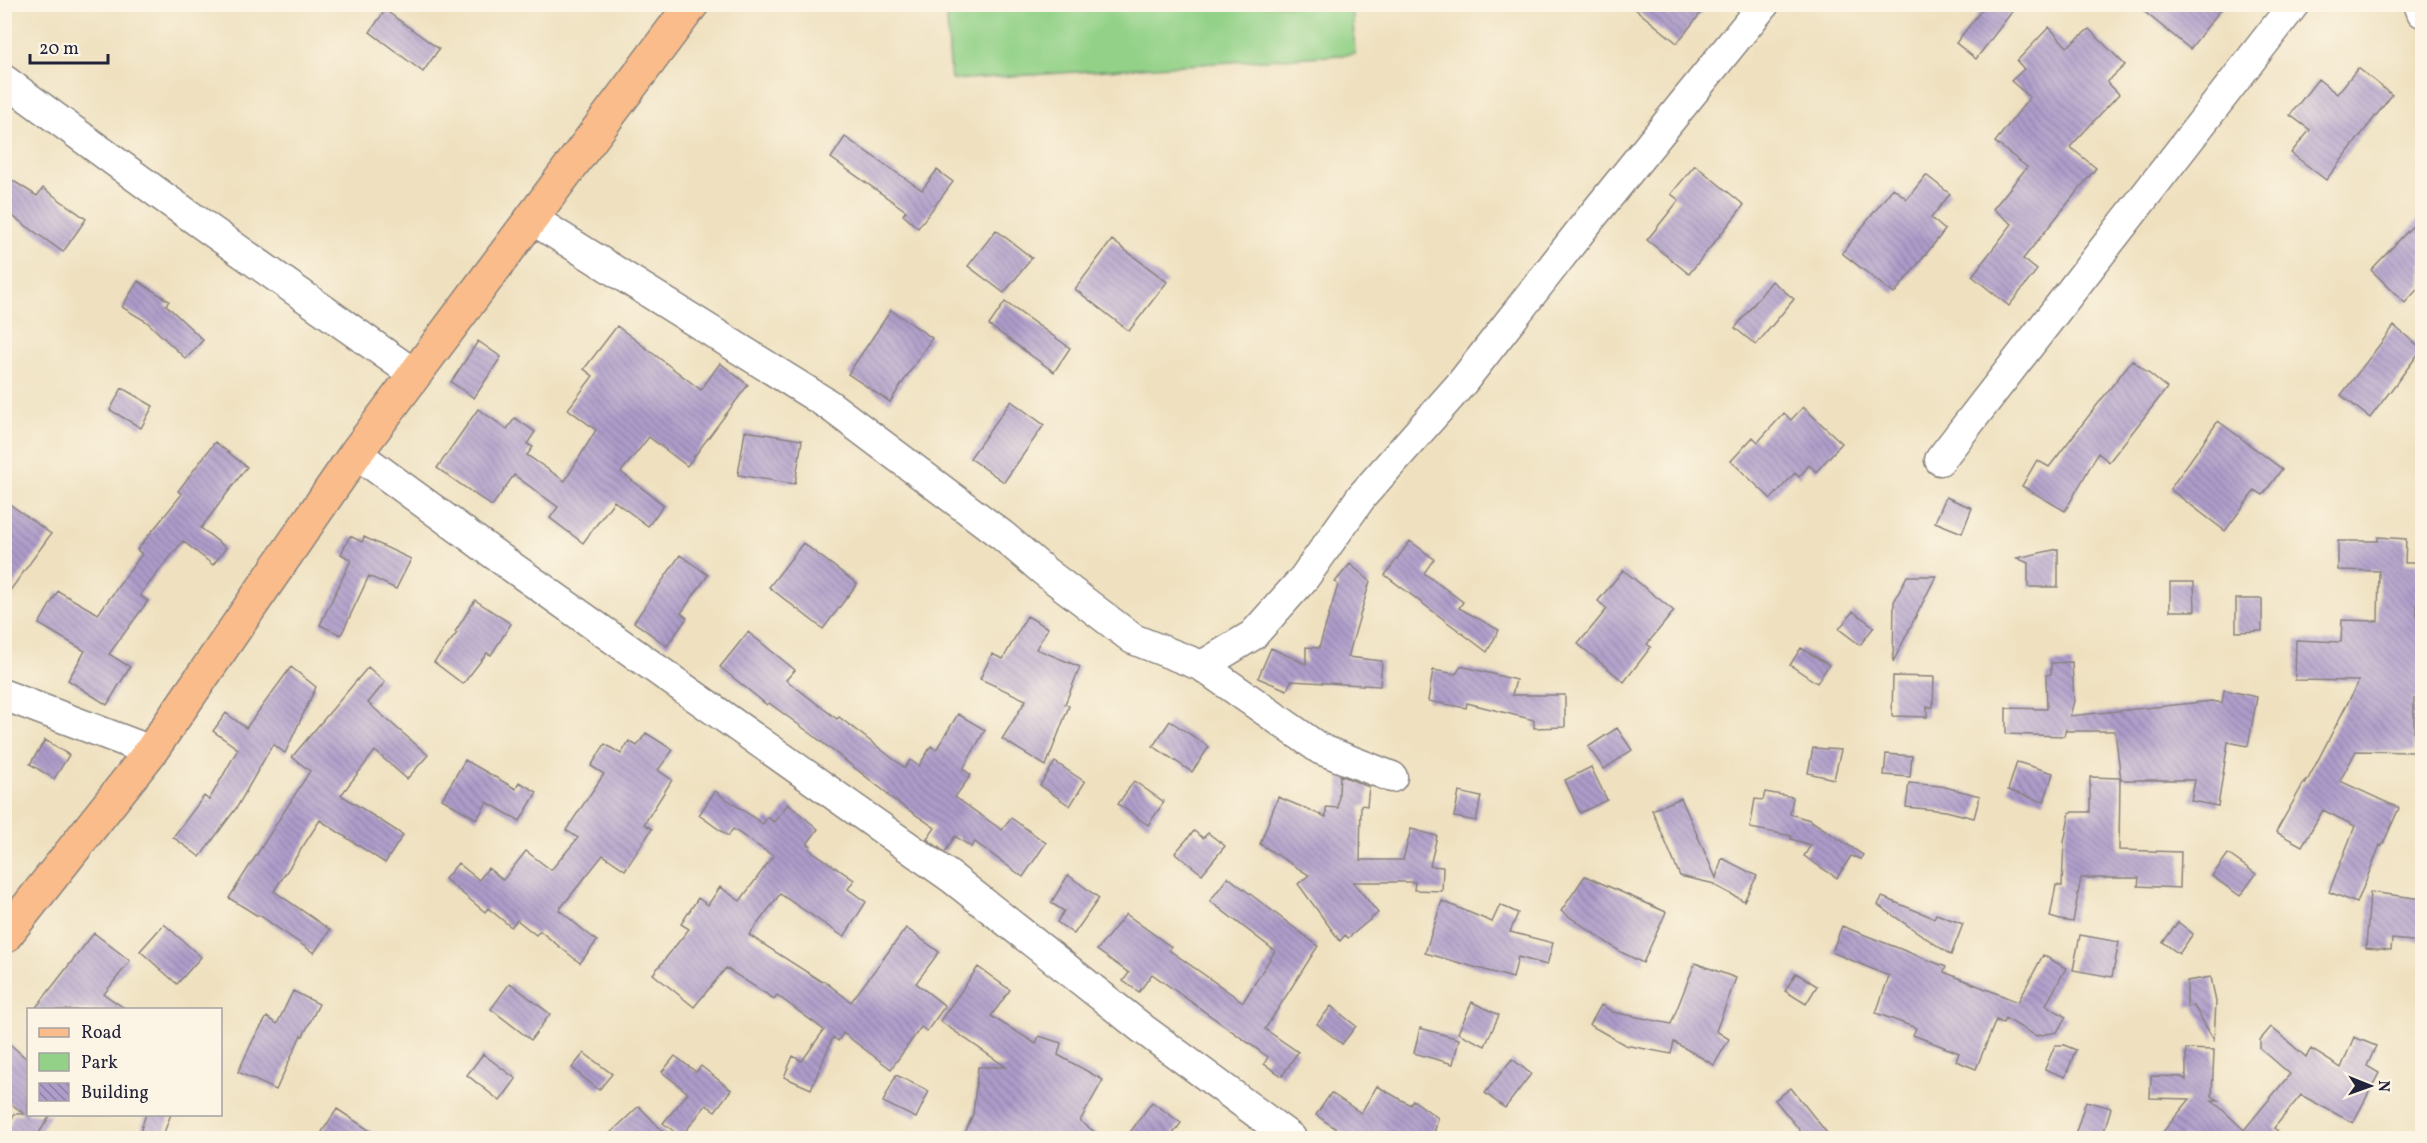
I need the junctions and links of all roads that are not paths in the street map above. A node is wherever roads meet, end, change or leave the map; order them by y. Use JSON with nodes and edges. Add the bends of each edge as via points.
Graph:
{"nodes":[{"id":1,"x":1764,"y":4,"type":"edge"},
{"id":2,"x":2294,"y":4,"type":"edge"},
{"id":3,"x":2419,"y":4,"type":"edge"},
{"id":4,"x":689,"y":6,"type":"edge"},
{"id":5,"x":2422,"y":12,"type":"edge"},
{"id":6,"x":4,"y":80,"type":"edge"},
{"id":7,"x":532,"y":219,"type":"junction"},
{"id":8,"x":414,"y":374,"type":"junction"},
{"id":9,"x":356,"y":453,"type":"junction"},
{"id":10,"x":1940,"y":460,"type":"dead end"},
{"id":11,"x":1202,"y":666,"type":"junction"},
{"id":12,"x":4,"y":695,"type":"edge"},
{"id":13,"x":152,"y":751,"type":"junction"},
{"id":14,"x":1392,"y":777,"type":"dead end"},
{"id":15,"x":4,"y":937,"type":"edge"},
{"id":16,"x":1291,"y":1138,"type":"edge"}],
"edges":[{"from":1,"to":11,"type":"street","via":[[1461,384],[1362,496],[1304,578],[1253,635]]},
{"from":2,"to":10,"type":"street"},
{"from":3,"to":5,"type":"street"},
{"from":4,"to":7,"type":"main road"},
{"from":6,"to":8,"type":"street"},
{"from":7,"to":8,"type":"main road"},
{"from":7,"to":11,"type":"street","via":[[829,405],[1133,639]]},
{"from":8,"to":9,"type":"main road"},
{"from":9,"to":13,"type":"main road"},
{"from":9,"to":16,"type":"street","via":[[952,878],[1143,1029]]},
{"from":11,"to":14,"type":"street","via":[[1320,749]]},
{"from":12,"to":13,"type":"street"},
{"from":13,"to":15,"type":"main road"}]}
